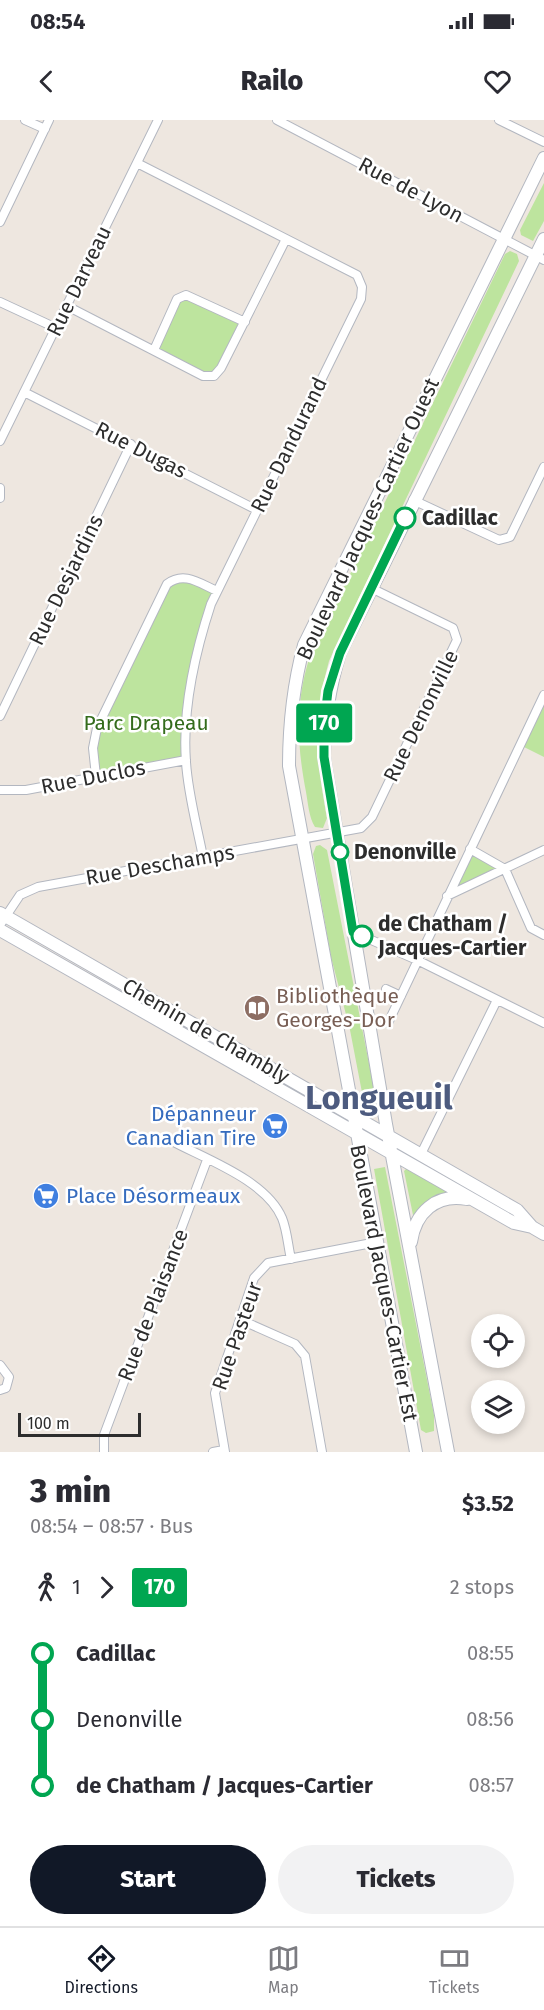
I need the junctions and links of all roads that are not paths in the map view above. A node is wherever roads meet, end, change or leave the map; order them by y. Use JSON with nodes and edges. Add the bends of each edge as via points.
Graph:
{"nodes":[{"id":1,"x":25,"y":120,"type":"edge"},
{"id":2,"x":49,"y":120,"type":"edge"},
{"id":3,"x":158,"y":120,"type":"edge"},
{"id":4,"x":277,"y":120,"type":"edge"},
{"id":5,"x":499,"y":120,"type":"edge"},
{"id":6,"x":45,"y":129,"type":"junction"},
{"id":7,"x":544,"y":142,"type":"edge"},
{"id":8,"x":544,"y":158,"type":"edge"},
{"id":9,"x":136,"y":163,"type":"junction"},
{"id":10,"x":3,"y":206,"type":"edge"},
{"id":11,"x":0,"y":222,"type":"edge"},
{"id":12,"x":504,"y":238,"type":"junction"},
{"id":13,"x":286,"y":239,"type":"junction"},
{"id":14,"x":544,"y":239,"type":"edge"},
{"id":15,"x":540,"y":258,"type":"edge"},
{"id":16,"x":0,"y":302,"type":"edge"},
{"id":17,"x":67,"y":306,"type":"junction"},
{"id":18,"x":245,"y":322,"type":"junction"},
{"id":19,"x":56,"y":328,"type":"junction"},
{"id":20,"x":154,"y":350,"type":"junction"},
{"id":21,"x":24,"y":392,"type":"junction"},
{"id":22,"x":0,"y":441,"type":"edge"},
{"id":23,"x":131,"y":444,"type":"junction"},
{"id":24,"x":544,"y":467,"type":"edge"},
{"id":25,"x":0,"y":488,"type":"edge"},
{"id":26,"x":0,"y":498,"type":"edge"},
{"id":27,"x":413,"y":501,"type":"junction"},
{"id":28,"x":257,"y":510,"type":"junction"},
{"id":29,"x":371,"y":588,"type":"junction"},
{"id":30,"x":217,"y":591,"type":"junction"},
{"id":31,"x":544,"y":695,"type":"edge"},
{"id":32,"x":0,"y":716,"type":"edge"},
{"id":33,"x":186,"y":760,"type":"junction"},
{"id":34,"x":96,"y":776,"type":"junction"},
{"id":35,"x":0,"y":790,"type":"edge"},
{"id":36,"x":337,"y":832,"type":"junction"},
{"id":37,"x":304,"y":838,"type":"junction"},
{"id":38,"x":470,"y":849,"type":"junction"},
{"id":39,"x":544,"y":850,"type":"edge"},
{"id":40,"x":202,"y":857,"type":"junction"},
{"id":41,"x":505,"y":870,"type":"junction"},
{"id":42,"x":447,"y":897,"type":"junction"},
{"id":43,"x":2,"y":918,"type":"edge"},
{"id":44,"x":0,"y":930,"type":"edge"},
{"id":45,"x":353,"y":932,"type":"junction"},
{"id":46,"x":544,"y":934,"type":"edge"},
{"id":47,"x":417,"y":960,"type":"junction"},
{"id":48,"x":387,"y":989,"type":"dead end"},
{"id":49,"x":401,"y":996,"type":"junction"},
{"id":50,"x":497,"y":1000,"type":"junction"},
{"id":51,"x":388,"y":1023,"type":"dead end"},
{"id":52,"x":544,"y":1023,"type":"edge"},
{"id":53,"x":347,"y":1090,"type":"junction"},
{"id":54,"x":333,"y":1104,"type":"junction"},
{"id":55,"x":352,"y":1115,"type":"junction"},
{"id":56,"x":355,"y":1134,"type":"junction"},
{"id":57,"x":388,"y":1135,"type":"junction"},
{"id":58,"x":170,"y":1140,"type":"dead end"},
{"id":59,"x":421,"y":1154,"type":"junction"},
{"id":60,"x":392,"y":1155,"type":"junction"},
{"id":61,"x":207,"y":1160,"type":"junction"},
{"id":62,"x":475,"y":1201,"type":"junction"},
{"id":63,"x":532,"y":1227,"type":"junction"},
{"id":64,"x":544,"y":1234,"type":"edge"},
{"id":65,"x":377,"y":1242,"type":"junction"},
{"id":66,"x":410,"y":1246,"type":"junction"},
{"id":67,"x":291,"y":1259,"type":"junction"},
{"id":68,"x":241,"y":1320,"type":"junction"},
{"id":69,"x":0,"y":1365,"type":"edge"},
{"id":70,"x":0,"y":1390,"type":"edge"},
{"id":71,"x":225,"y":1451,"type":"edge"},
{"id":72,"x":104,"y":1452,"type":"edge"},
{"id":73,"x":213,"y":1452,"type":"edge"},
{"id":74,"x":322,"y":1452,"type":"edge"},
{"id":75,"x":416,"y":1452,"type":"edge"},
{"id":76,"x":448,"y":1452,"type":"edge"}],
"edges":[{"from":1,"to":6,"type":"street"},
{"from":2,"to":6,"type":"street"},
{"from":3,"to":9,"type":"street","name":"Rue Darveau"},
{"from":4,"to":12,"type":"street","name":"Rue de Lyon"},
{"from":5,"to":7,"type":"street"},
{"from":6,"to":10,"type":"street"},
{"from":8,"to":12,"type":"main road","name":"Boulevard Jacques-Cartier Ouest"},
{"from":9,"to":13,"type":"street","name":"Rue Dandurand"},
{"from":9,"to":17,"type":"street","name":"Rue Darveau"},
{"from":10,"to":11,"type":"street"},
{"from":12,"to":15,"type":"street","name":"Rue de Lyon"},
{"from":12,"to":37,"type":"main road","name":"Boulevard Jacques-Cartier Ouest","via":[[304,645],[289,721],[289,766]]},
{"from":13,"to":18,"type":"street"},
{"from":13,"to":28,"type":"street","name":"Rue Dandurand","via":[[357,275],[363,287],[361,299]]},
{"from":14,"to":15,"type":"main road","name":"Boulevard Jacques-Cartier Ouest"},
{"from":15,"to":27,"type":"main road","name":"Boulevard Jacques-Cartier Ouest"},
{"from":16,"to":19,"type":"street"},
{"from":17,"to":19,"type":"street","name":"Rue Darveau"},
{"from":17,"to":20,"type":"street"},
{"from":18,"to":20,"type":"street","via":[[214,376],[203,376]]},
{"from":18,"to":20,"type":"street","via":[[186,295],[177,299]]},
{"from":19,"to":21,"type":"street","name":"Rue Darveau"},
{"from":21,"to":22,"type":"street","name":"Rue Darveau"},
{"from":21,"to":23,"type":"street","name":"Rue Dugas"},
{"from":23,"to":28,"type":"street","name":"Rue Dugas"},
{"from":23,"to":32,"type":"street","name":"Rue Desjardins"},
{"from":24,"to":27,"type":"street","via":[[510,537],[499,540]]},
{"from":25,"to":26,"type":"street"},
{"from":27,"to":29,"type":"main road","name":"Boulevard Jacques-Cartier Ouest"},
{"from":28,"to":30,"type":"street","name":"Rue Dandurand"},
{"from":29,"to":36,"type":"main road","name":"Boulevard Jacques-Cartier Ouest","via":[[340,653],[328,691],[324,757]]},
{"from":29,"to":36,"type":"street","name":"Rue Denonville","via":[[453,628],[457,640],[372,817],[361,828]]},
{"from":30,"to":33,"type":"street","name":"Rue Dandurand","via":[[197,646]]},
{"from":30,"to":34,"type":"street","via":[[187,577],[176,577],[166,584],[97,728],[93,748]]},
{"from":31,"to":38,"type":"street"},
{"from":33,"to":34,"type":"street","name":"Rue Duclos"},
{"from":33,"to":40,"type":"street","name":"Rue Dandurand"},
{"from":34,"to":35,"type":"street","name":"Rue Duclos","via":[[26,790]]},
{"from":36,"to":37,"type":"street","name":"Rue Deschamps"},
{"from":36,"to":45,"type":"main road","name":"Boulevard Jacques-Cartier Ouest"},
{"from":37,"to":40,"type":"street","name":"Rue Deschamps"},
{"from":37,"to":53,"type":"main road","name":"Boulevard Jacques-Cartier Ouest"},
{"from":38,"to":41,"type":"street"},
{"from":38,"to":42,"type":"street"},
{"from":39,"to":41,"type":"street"},
{"from":40,"to":43,"type":"street","name":"Rue Deschamps","via":[[38,887],[20,895]]},
{"from":41,"to":42,"type":"street"},
{"from":41,"to":46,"type":"street","via":[[531,928]]},
{"from":42,"to":47,"type":"street"},
{"from":43,"to":54,"type":"main road","name":"Chemin de Chambly"},
{"from":44,"to":56,"type":"main road","name":"Chemin de Chambly"},
{"from":45,"to":47,"type":"street"},
{"from":45,"to":57,"type":"main road","name":"Boulevard Jacques-Cartier Ouest"},
{"from":47,"to":49,"type":"street"},
{"from":47,"to":50,"type":"street"},
{"from":48,"to":49,"type":"street"},
{"from":49,"to":51,"type":"street"},
{"from":50,"to":52,"type":"street"},
{"from":50,"to":59,"type":"street"},
{"from":53,"to":54,"type":"main road","via":[[341,1101]]},
{"from":53,"to":55,"type":"main road","name":"Boulevard Jacques-Cartier Ouest"},
{"from":54,"to":55,"type":"main road","name":"Chemin de Chambly"},
{"from":55,"to":56,"type":"main road","name":"Boulevard Jacques-Cartier Est"},
{"from":55,"to":57,"type":"main road","name":"Chemin de Chambly"},
{"from":56,"to":60,"type":"main road","name":"Chemin de Chambly"},
{"from":56,"to":65,"type":"main road","name":"Boulevard Jacques-Cartier Est"},
{"from":57,"to":59,"type":"main road","name":"Chemin de Chambly"},
{"from":57,"to":60,"type":"main road","name":"Boulevard Jacques-Cartier Est"},
{"from":58,"to":61,"type":"street"},
{"from":59,"to":63,"type":"main road","name":"Chemin de Chambly","via":[[518,1210]]},
{"from":60,"to":62,"type":"main road","name":"Chemin de Chambly"},
{"from":60,"to":66,"type":"main road","name":"Boulevard Jacques-Cartier Est"},
{"from":61,"to":67,"type":"street","via":[[260,1188],[273,1203],[283,1219]]},
{"from":61,"to":72,"type":"street","name":"Rue de Plaisance","via":[[104,1434]]},
{"from":62,"to":63,"type":"main road","name":"Chemin de Chambly","via":[[514,1223]]},
{"from":62,"to":66,"type":"main road","via":[[456,1197],[431,1205],[420,1215]]},
{"from":63,"to":64,"type":"main road","name":"Chemin de Chambly"},
{"from":65,"to":67,"type":"street","name":"Rue Pasteur"},
{"from":65,"to":75,"type":"main road","name":"Boulevard Jacques-Cartier Est"},
{"from":66,"to":76,"type":"main road","name":"Boulevard Jacques-Cartier Est"},
{"from":67,"to":68,"type":"street","name":"Rue Pasteur","via":[[268,1263],[254,1278]]},
{"from":68,"to":71,"type":"street","name":"Rue Pasteur","via":[[215,1393]]},
{"from":68,"to":74,"type":"street","via":[[295,1344],[305,1356]]},
{"from":69,"to":70,"type":"street","via":[[9,1377],[6,1388]]},
{"from":71,"to":73,"type":"street"}]}
